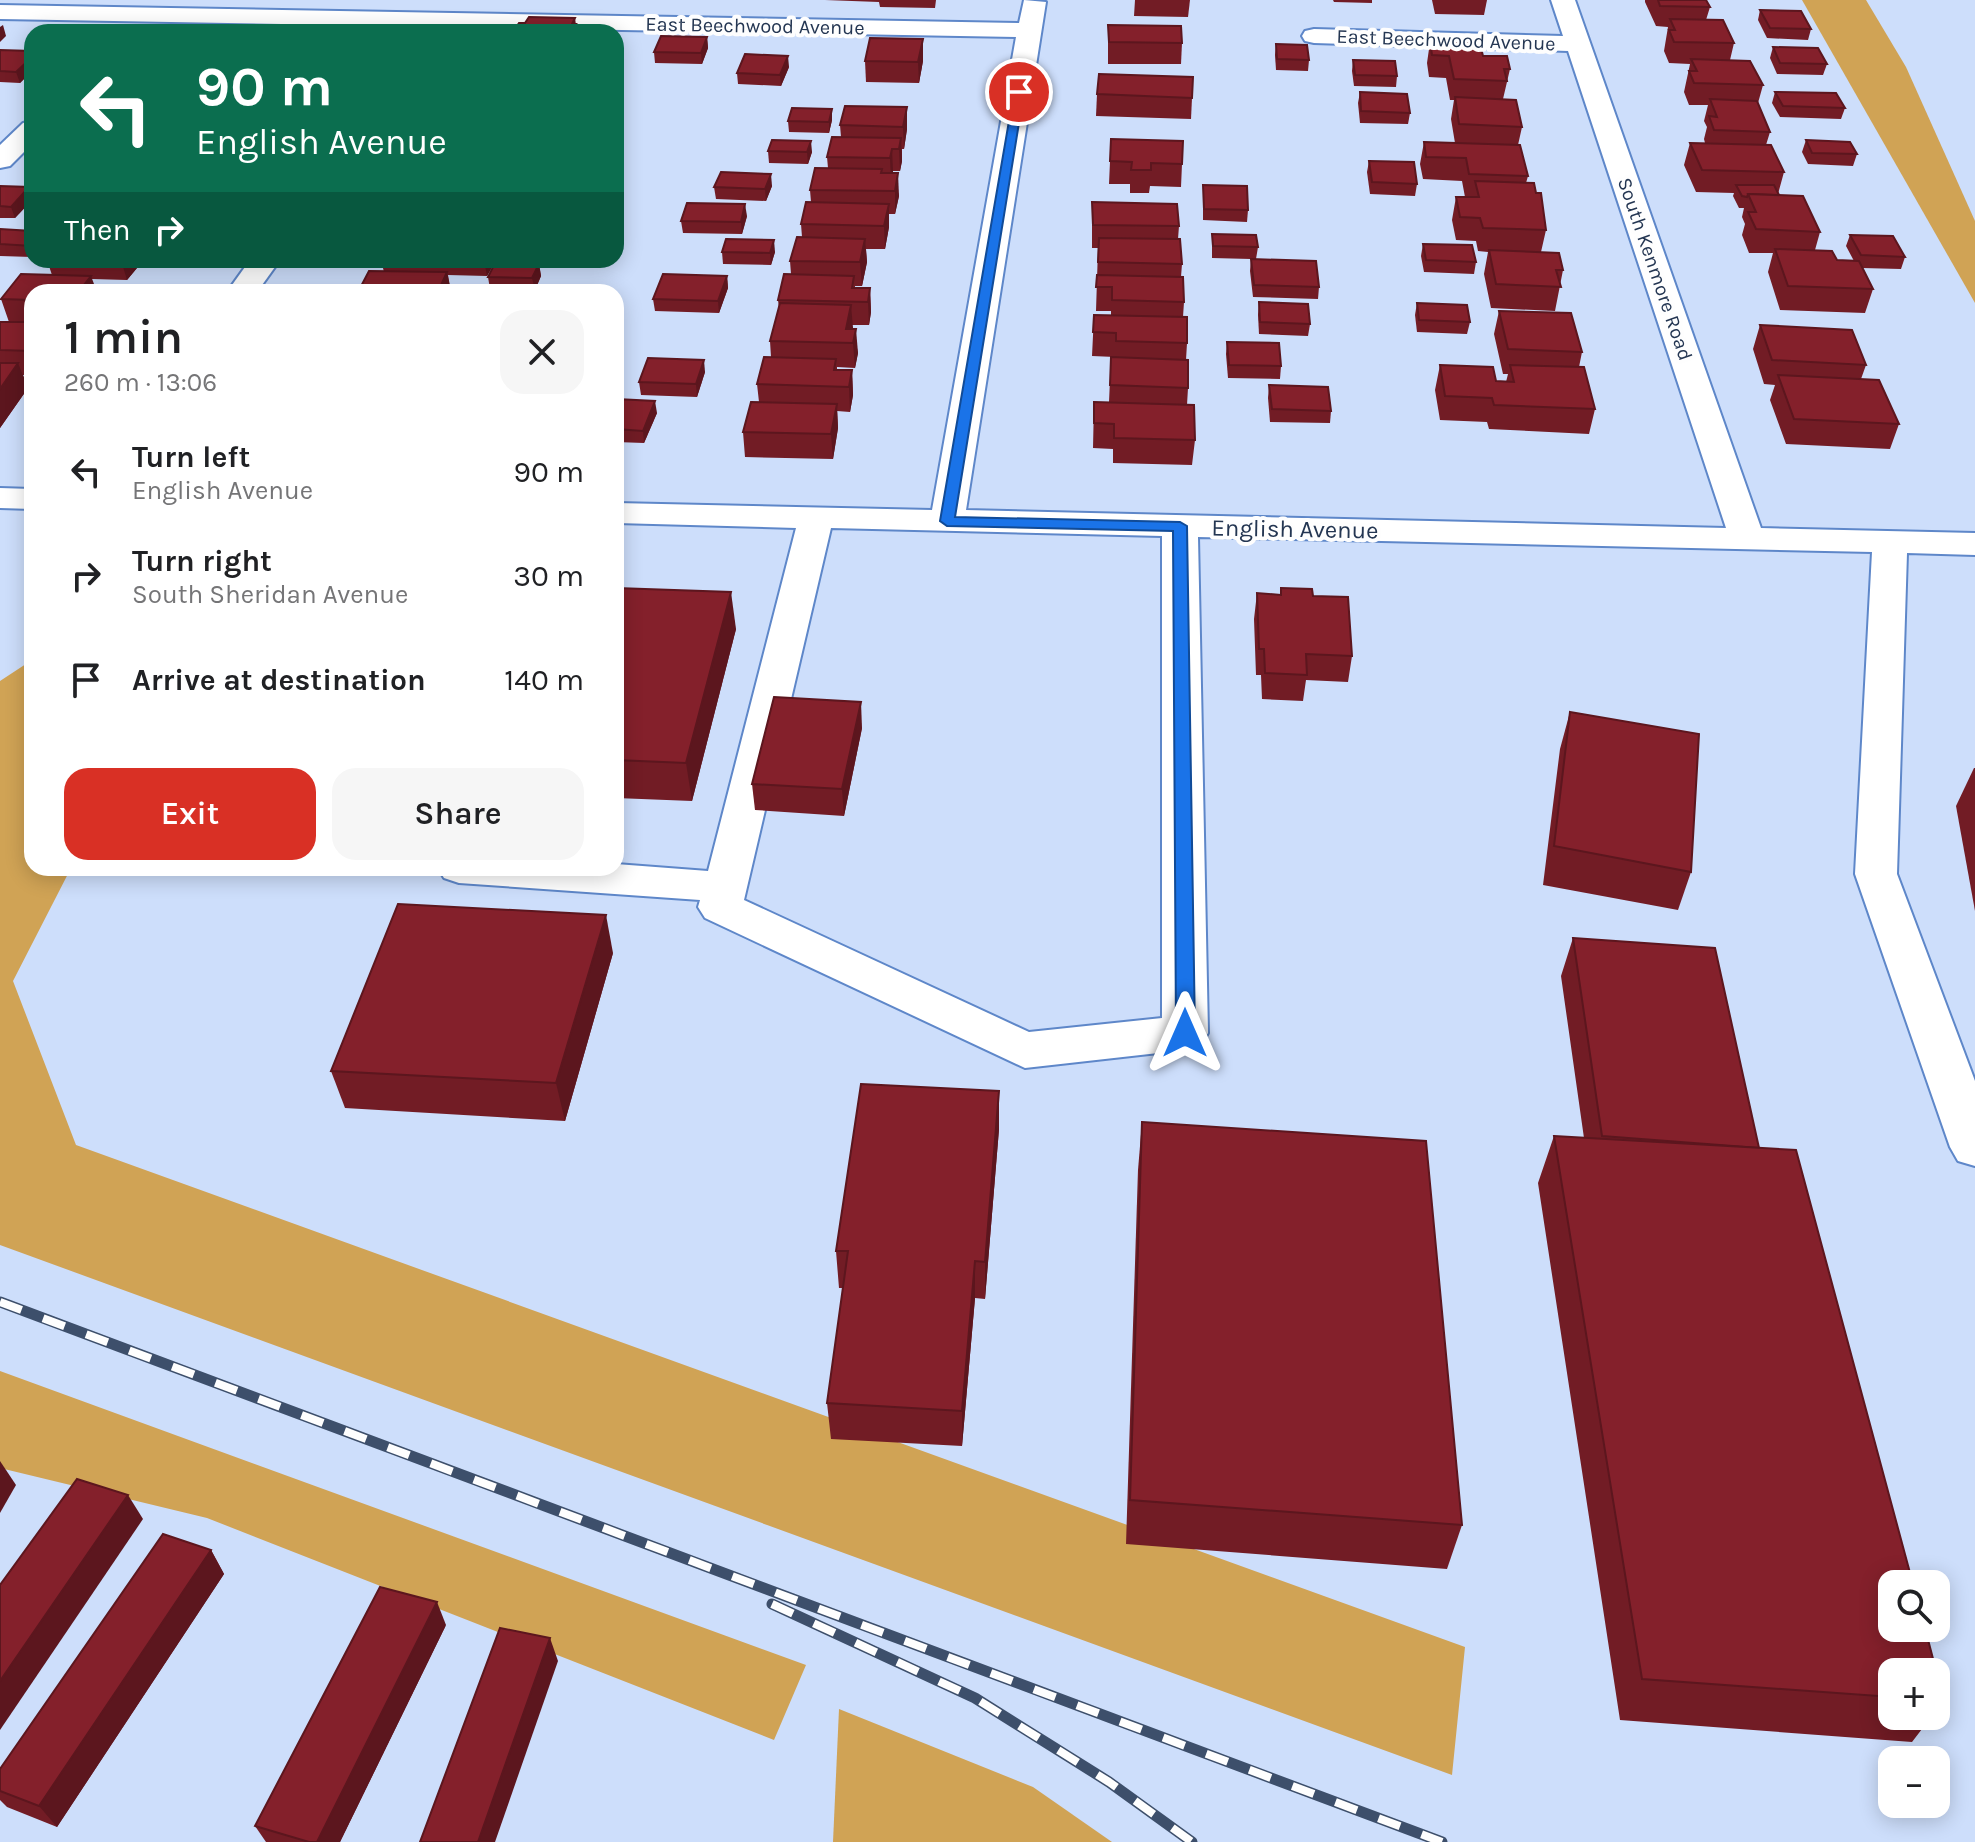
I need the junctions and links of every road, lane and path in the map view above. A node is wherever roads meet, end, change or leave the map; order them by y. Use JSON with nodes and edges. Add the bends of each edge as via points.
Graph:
{"nodes":[{"id":1,"x":453,"y":0,"type":"edge"},
{"id":2,"x":757,"y":0,"type":"edge"},
{"id":3,"x":1034,"y":0,"type":"edge"},
{"id":4,"x":1563,"y":0,"type":"edge"},
{"id":5,"x":157,"y":7,"type":"edge"},
{"id":6,"x":0,"y":12,"type":"edge"},
{"id":7,"x":139,"y":24,"type":"edge"},
{"id":8,"x":405,"y":24,"type":"edge"},
{"id":9,"x":435,"y":24,"type":"edge"},
{"id":10,"x":624,"y":26,"type":"edge"},
{"id":11,"x":746,"y":26,"type":"junction"},
{"id":12,"x":1029,"y":30,"type":"junction"},
{"id":13,"x":1314,"y":36,"type":"dead end"},
{"id":14,"x":1578,"y":44,"type":"junction"},
{"id":15,"x":24,"y":137,"type":"edge"},
{"id":16,"x":0,"y":160,"type":"edge"},
{"id":17,"x":0,"y":498,"type":"edge"},
{"id":18,"x":24,"y":499,"type":"edge"},
{"id":19,"x":624,"y":513,"type":"edge"},
{"id":20,"x":816,"y":518,"type":"junction"},
{"id":21,"x":947,"y":521,"type":"junction"},
{"id":22,"x":1180,"y":526,"type":"junction"},
{"id":23,"x":1747,"y":539,"type":"junction"},
{"id":24,"x":1890,"y":542,"type":"junction"},
{"id":25,"x":1975,"y":544,"type":"edge"},
{"id":26,"x":571,"y":876,"type":"edge"},
{"id":27,"x":725,"y":887,"type":"junction"},
{"id":28,"x":1975,"y":1147,"type":"edge"}],
"edges":[{"from":1,"to":9,"type":"street"},
{"from":2,"to":11,"type":"street"},
{"from":3,"to":12,"type":"street"},
{"from":4,"to":14,"type":"street","name":"South Kenmore Road"},
{"from":5,"to":6,"type":"street","name":"East Beechwood Avenue"},
{"from":5,"to":7,"type":"street"},
{"from":5,"to":8,"type":"street","name":"East Beechwood Avenue"},
{"from":10,"to":11,"type":"street","name":"East Beechwood Avenue"},
{"from":11,"to":12,"type":"street","name":"East Beechwood Avenue"},
{"from":12,"to":21,"type":"street"},
{"from":13,"to":14,"type":"street","name":"East Beechwood Avenue"},
{"from":14,"to":23,"type":"street","name":"South Kenmore Road"},
{"from":15,"to":16,"type":"street"},
{"from":17,"to":18,"type":"street"},
{"from":19,"to":20,"type":"street","name":"English Avenue"},
{"from":20,"to":21,"type":"street","name":"English Avenue"},
{"from":20,"to":27,"type":"street"},
{"from":21,"to":22,"type":"street","name":"English Avenue"},
{"from":22,"to":23,"type":"street","name":"English Avenue"},
{"from":22,"to":27,"type":"street","via":[[1185,1033],[1025,1050],[720,907]]},
{"from":23,"to":24,"type":"street","name":"English Avenue"},
{"from":24,"to":25,"type":"street","name":"English Avenue"},
{"from":24,"to":28,"type":"street","via":[[1876,874]]},
{"from":26,"to":27,"type":"street"}]}
